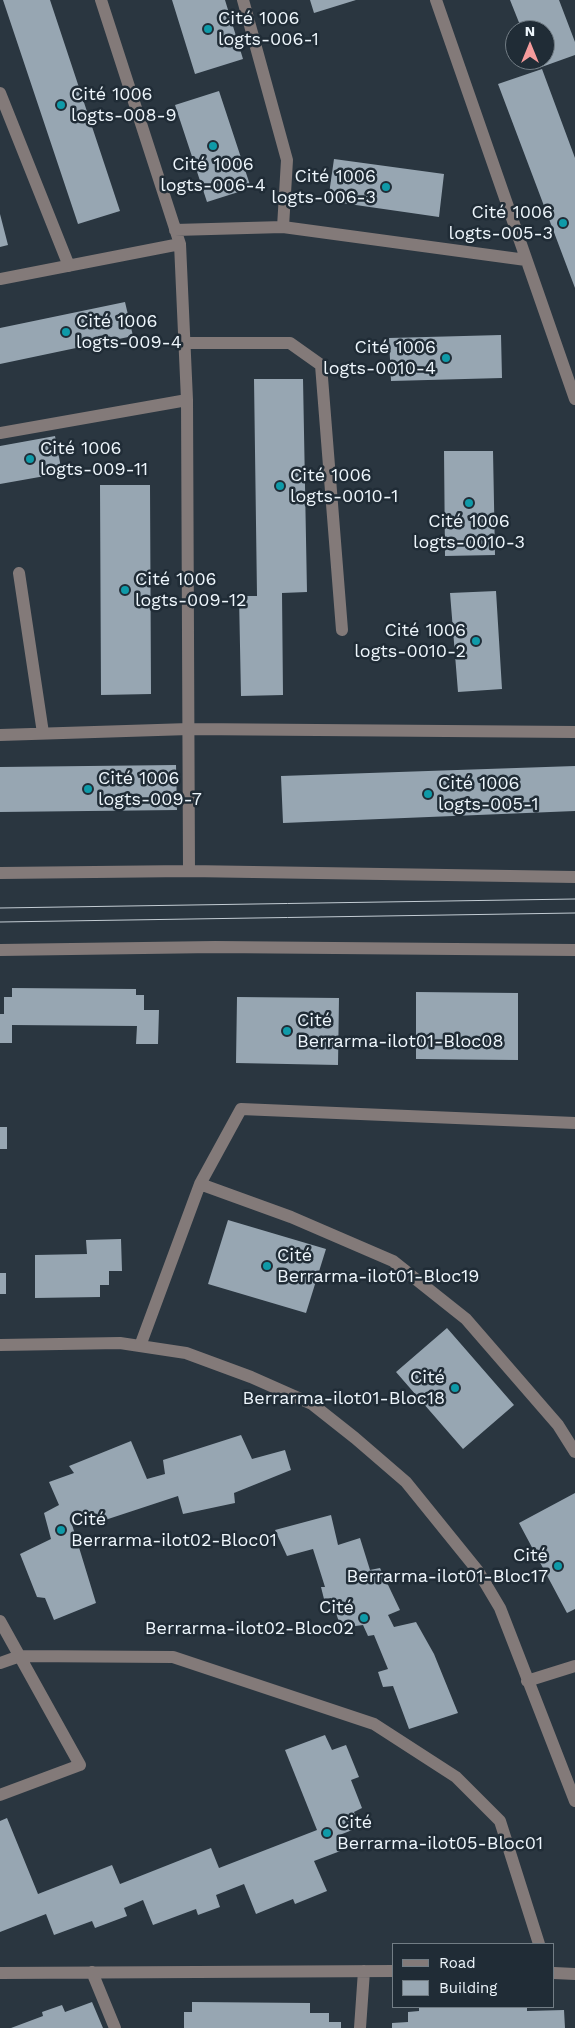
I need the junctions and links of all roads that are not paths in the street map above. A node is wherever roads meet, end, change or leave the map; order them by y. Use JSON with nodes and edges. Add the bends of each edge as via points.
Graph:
{"nodes":[{"id":1,"x":101,"y":0,"type":"edge"},
{"id":2,"x":243,"y":0,"type":"edge"},
{"id":3,"x":436,"y":0,"type":"edge"},
{"id":4,"x":0,"y":93,"type":"edge"},
{"id":5,"x":283,"y":227,"type":"junction"},
{"id":6,"x":175,"y":230,"type":"junction"},
{"id":7,"x":180,"y":244,"type":"junction"},
{"id":8,"x":526,"y":260,"type":"junction"},
{"id":9,"x":69,"y":266,"type":"junction"},
{"id":10,"x":0,"y":279,"type":"edge"},
{"id":11,"x":185,"y":342,"type":"junction"},
{"id":12,"x":575,"y":399,"type":"edge"},
{"id":13,"x":187,"y":400,"type":"junction"},
{"id":14,"x":0,"y":433,"type":"edge"},
{"id":15,"x":19,"y":573,"type":"dead end"},
{"id":16,"x":342,"y":630,"type":"dead end"},
{"id":17,"x":189,"y":730,"type":"junction"},
{"id":18,"x":575,"y":732,"type":"edge"},
{"id":19,"x":43,"y":733,"type":"junction"},
{"id":20,"x":0,"y":735,"type":"edge"},
{"id":21,"x":189,"y":871,"type":"junction"},
{"id":22,"x":0,"y":873,"type":"edge"},
{"id":23,"x":575,"y":877,"type":"edge"},
{"id":24,"x":0,"y":950,"type":"edge"},
{"id":25,"x":575,"y":950,"type":"edge"},
{"id":26,"x":575,"y":1123,"type":"edge"},
{"id":27,"x":200,"y":1184,"type":"junction"},
{"id":28,"x":0,"y":1345,"type":"edge"},
{"id":29,"x":140,"y":1346,"type":"junction"},
{"id":30,"x":575,"y":1452,"type":"edge"},
{"id":31,"x":0,"y":1621,"type":"edge"},
{"id":32,"x":20,"y":1656,"type":"junction"},
{"id":33,"x":0,"y":1663,"type":"edge"},
{"id":34,"x":575,"y":1666,"type":"edge"},
{"id":35,"x":527,"y":1681,"type":"junction"},
{"id":36,"x":0,"y":1795,"type":"edge"},
{"id":37,"x":575,"y":1801,"type":"edge"},
{"id":38,"x":539,"y":1943,"type":"edge"},
{"id":39,"x":364,"y":1971,"type":"junction"},
{"id":40,"x":92,"y":1972,"type":"junction"},
{"id":41,"x":392,"y":1972,"type":"edge"},
{"id":42,"x":0,"y":1973,"type":"edge"},
{"id":43,"x":555,"y":1973,"type":"edge"},
{"id":44,"x":575,"y":1974,"type":"edge"},
{"id":45,"x":115,"y":2028,"type":"edge"},
{"id":46,"x":360,"y":2028,"type":"edge"}],
"edges":[{"from":1,"to":6,"type":"street"},
{"from":2,"to":5,"type":"street","via":[[287,160]]},
{"from":3,"to":8,"type":"street"},
{"from":4,"to":9,"type":"street"},
{"from":5,"to":6,"type":"street"},
{"from":5,"to":8,"type":"street"},
{"from":6,"to":7,"type":"street"},
{"from":7,"to":9,"type":"street"},
{"from":7,"to":11,"type":"street"},
{"from":8,"to":12,"type":"street"},
{"from":9,"to":10,"type":"street"},
{"from":11,"to":13,"type":"street"},
{"from":11,"to":16,"type":"street","via":[[290,342],[321,365]]},
{"from":13,"to":14,"type":"street"},
{"from":13,"to":17,"type":"street"},
{"from":15,"to":19,"type":"street"},
{"from":17,"to":18,"type":"street"},
{"from":17,"to":19,"type":"street"},
{"from":17,"to":21,"type":"street"},
{"from":19,"to":20,"type":"street"},
{"from":21,"to":22,"type":"street"},
{"from":21,"to":23,"type":"street"},
{"from":24,"to":25,"type":"street","via":[[215,947]]},
{"from":26,"to":27,"type":"street","via":[[241,1109]]},
{"from":27,"to":29,"type":"street"},
{"from":27,"to":30,"type":"street","via":[[291,1217],[393,1261],[466,1319],[558,1425]]},
{"from":28,"to":29,"type":"street","via":[[120,1343]]},
{"from":29,"to":35,"type":"street","via":[[186,1353],[251,1377],[312,1404],[356,1438],[406,1482],[478,1571],[500,1608]]},
{"from":31,"to":32,"type":"street"},
{"from":32,"to":33,"type":"street"},
{"from":32,"to":36,"type":"street","via":[[80,1765]]},
{"from":32,"to":38,"type":"street","via":[[173,1657],[374,1724],[456,1777],[500,1821]]},
{"from":34,"to":35,"type":"street"},
{"from":35,"to":37,"type":"street"},
{"from":39,"to":40,"type":"street"},
{"from":39,"to":41,"type":"street"},
{"from":39,"to":46,"type":"street"},
{"from":40,"to":42,"type":"street"},
{"from":40,"to":45,"type":"street"},
{"from":43,"to":44,"type":"street"}]}
